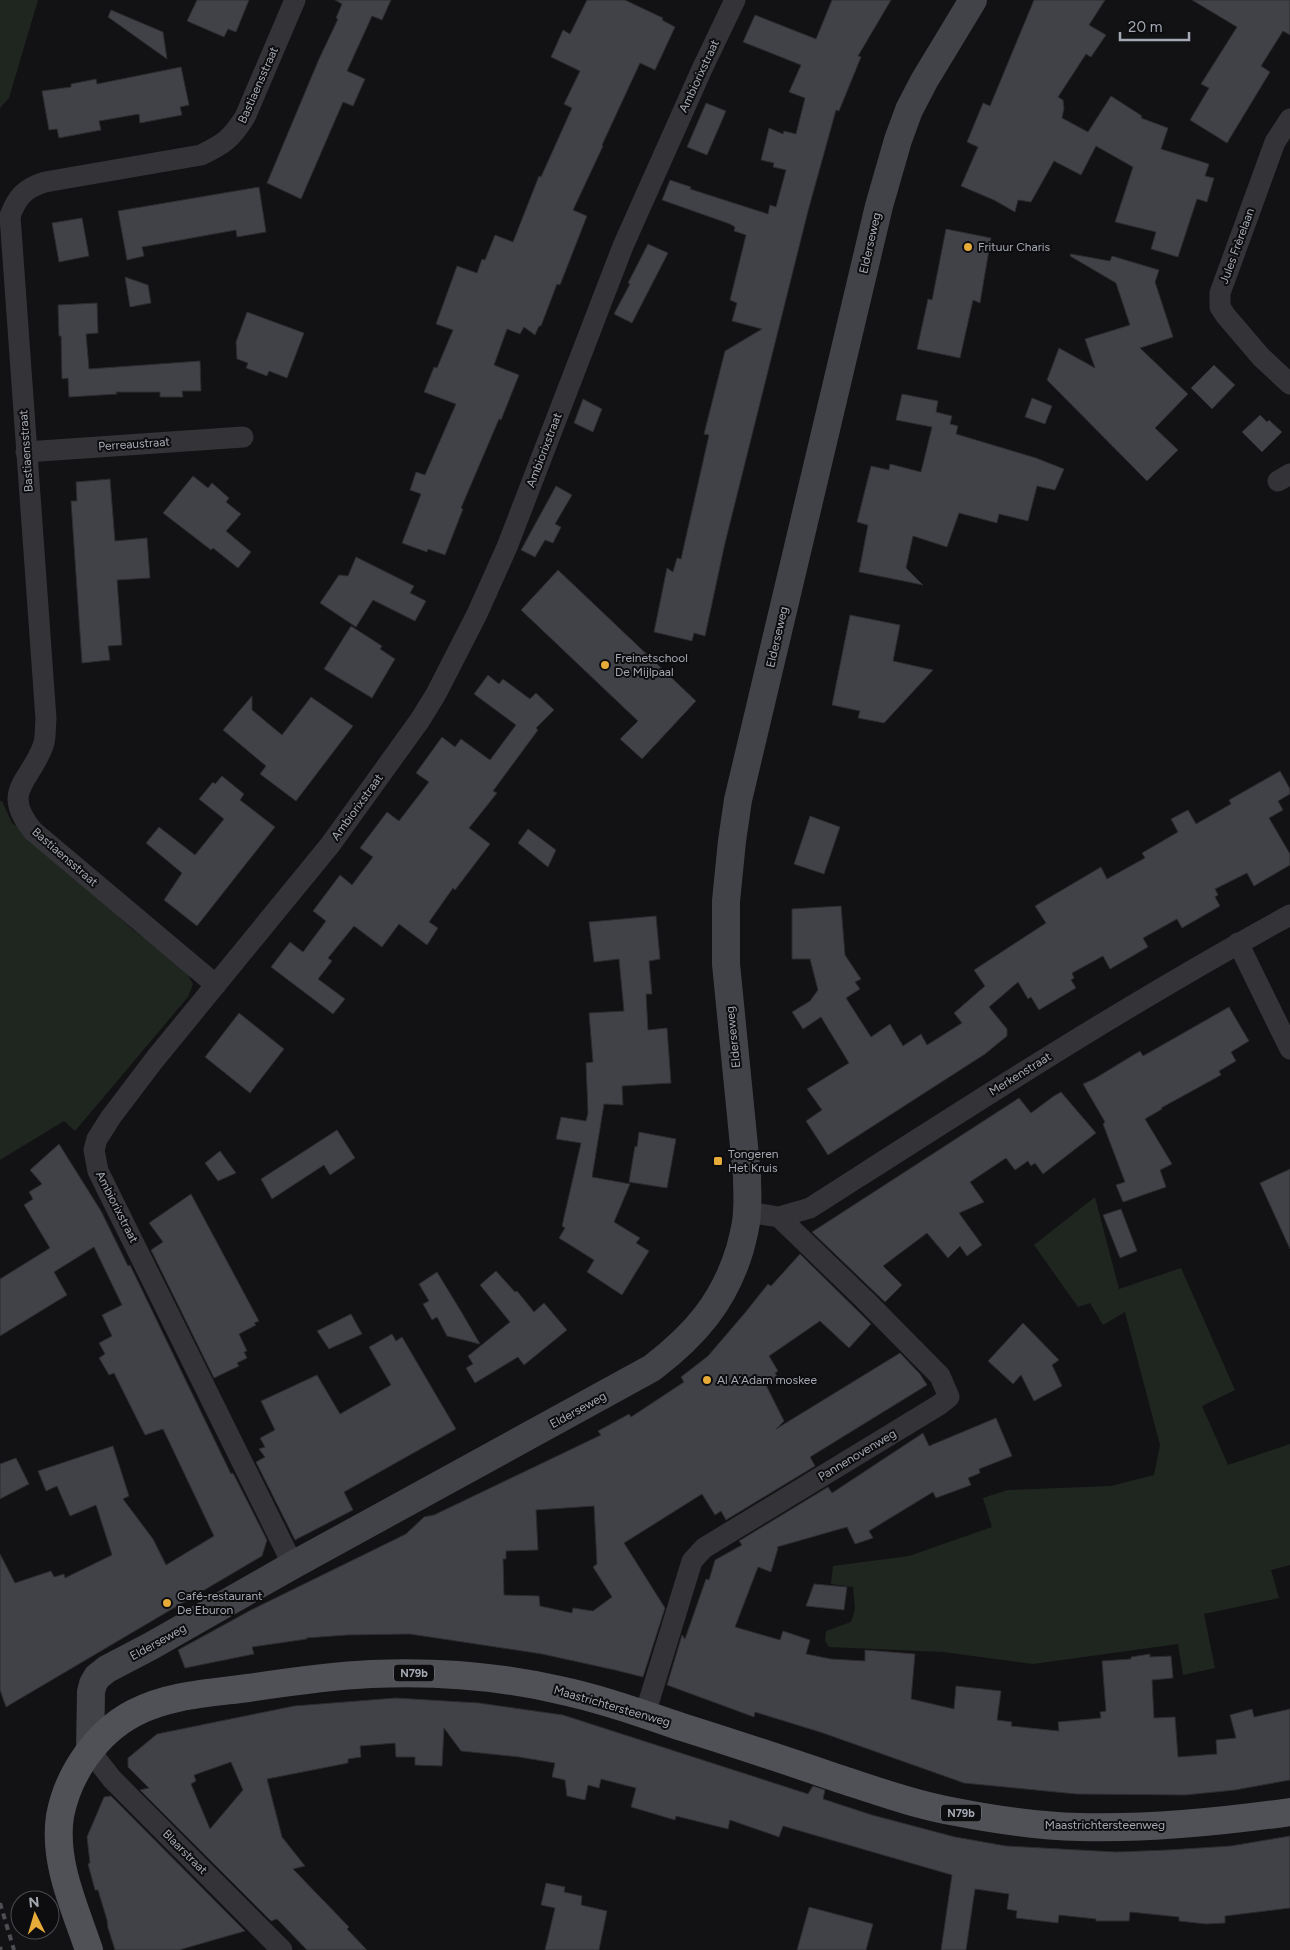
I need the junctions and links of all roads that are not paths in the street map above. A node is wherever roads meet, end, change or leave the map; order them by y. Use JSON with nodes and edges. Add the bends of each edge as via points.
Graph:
{"nodes":[{"id":1,"x":295,"y":0,"type":"edge"},
{"id":2,"x":735,"y":0,"type":"edge"},
{"id":3,"x":973,"y":0,"type":"edge"},
{"id":4,"x":1290,"y":118,"type":"edge"},
{"id":5,"x":1290,"y":384,"type":"edge"},
{"id":6,"x":243,"y":436,"type":"dead end"},
{"id":7,"x":26,"y":452,"type":"junction"},
{"id":8,"x":1290,"y":916,"type":"edge"},
{"id":9,"x":1238,"y":943,"type":"junction"},
{"id":10,"x":216,"y":985,"type":"junction"},
{"id":11,"x":1290,"y":1050,"type":"edge"},
{"id":12,"x":748,"y":1212,"type":"junction"},
{"id":13,"x":779,"y":1217,"type":"junction"},
{"id":14,"x":294,"y":1565,"type":"junction"},
{"id":15,"x":645,"y":1714,"type":"junction"},
{"id":16,"x":90,"y":1751,"type":"junction"},
{"id":17,"x":1290,"y":1812,"type":"edge"},
{"id":18,"x":89,"y":1950,"type":"edge"},
{"id":19,"x":282,"y":1950,"type":"edge"}],
"edges":[{"from":1,"to":7,"type":"street","name":"Bastiaensstraat","via":[[245,118],[223,145],[201,154],[45,182],[32,186],[15,203],[10,216]]},
{"from":2,"to":10,"type":"street","name":"Ambiorixstraat","via":[[623,246],[506,547],[441,685],[420,720],[330,845]]},
{"from":3,"to":12,"type":"main road","name":"Elderseweg","via":[[924,81],[898,140],[879,206],[738,800],[726,901],[726,964]]},
{"from":4,"to":5,"type":"street","name":"Jules Frèrelaan","via":[[1275,142],[1220,293],[1220,307],[1261,357]]},
{"from":6,"to":7,"type":"street","name":"Perreaustraat"},
{"from":7,"to":10,"type":"street","name":"Bastiaensstraat","via":[[46,719],[43,745],[16,794],[17,808],[33,831]]},
{"from":8,"to":9,"type":"street","name":"Merkenstraat"},
{"from":9,"to":11,"type":"street"},
{"from":9,"to":13,"type":"street","name":"Merkenstraat","via":[[1057,1050],[810,1208]]},
{"from":10,"to":14,"type":"street","name":"Ambiorixstraat","via":[[111,1117],[97,1139],[95,1160]]},
{"from":12,"to":13,"type":"street","name":"Merkenstraat"},
{"from":12,"to":14,"type":"main road","name":"Elderseweg","via":[[735,1266],[724,1290],[694,1332],[674,1351],[626,1383]]},
{"from":13,"to":15,"type":"street","name":"Pannenovenweg","via":[[940,1376],[949,1397],[704,1548],[692,1560]]},
{"from":14,"to":16,"type":"main road","name":"Elderseweg","via":[[98,1677],[90,1700]]},
{"from":15,"to":16,"type":"main road","name":"Maastrichtersteenweg","number":"N79b","via":[[558,1690],[488,1678],[416,1673],[370,1674],[204,1693],[163,1702],[112,1727]]},
{"from":15,"to":17,"type":"main road","name":"Maastrichtersteenweg","number":"N79b","via":[[911,1802],[994,1819],[1070,1827],[1121,1827],[1207,1823]]},
{"from":16,"to":18,"type":"main road","name":"Maastrichtersteenweg","number":"N79b","via":[[80,1763],[67,1790],[58,1830],[63,1871]]},
{"from":16,"to":19,"type":"street","name":"Blaarstraat","via":[[112,1779]]}]}
